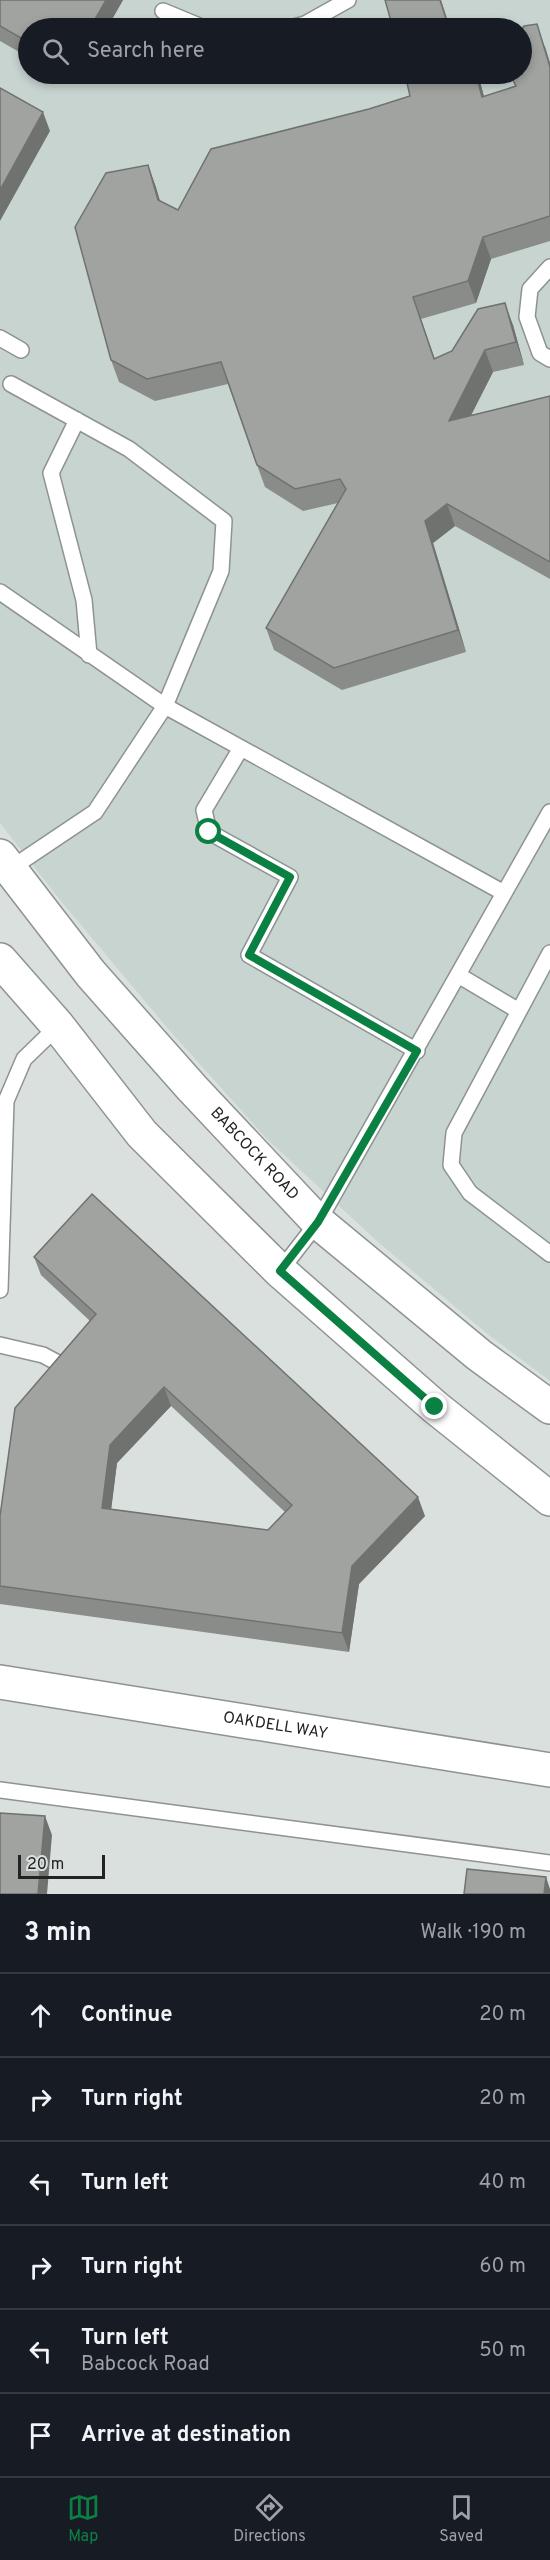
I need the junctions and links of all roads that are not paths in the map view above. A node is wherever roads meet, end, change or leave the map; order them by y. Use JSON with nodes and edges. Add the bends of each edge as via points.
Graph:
{"nodes":[{"id":1,"x":348,"y":0,"type":"edge"},
{"id":2,"x":163,"y":11,"type":"dead end"},
{"id":3,"x":180,"y":18,"type":"edge"},
{"id":4,"x":316,"y":18,"type":"edge"},
{"id":5,"x":550,"y":267,"type":"edge"},
{"id":6,"x":0,"y":338,"type":"edge"},
{"id":7,"x":21,"y":350,"type":"dead end"},
{"id":8,"x":550,"y":359,"type":"edge"},
{"id":9,"x":11,"y":384,"type":"dead end"},
{"id":10,"x":77,"y":420,"type":"junction"},
{"id":11,"x":0,"y":592,"type":"edge"},
{"id":12,"x":89,"y":655,"type":"junction"},
{"id":13,"x":165,"y":706,"type":"junction"},
{"id":14,"x":242,"y":748,"type":"junction"},
{"id":15,"x":550,"y":812,"type":"edge"},
{"id":16,"x":5,"y":863,"type":"edge"},
{"id":17,"x":504,"y":893,"type":"junction"},
{"id":18,"x":550,"y":953,"type":"edge"},
{"id":19,"x":0,"y":960,"type":"edge"},
{"id":20,"x":458,"y":975,"type":"junction"},
{"id":21,"x":519,"y":1011,"type":"junction"},
{"id":22,"x":58,"y":1026,"type":"junction"},
{"id":23,"x":417,"y":1051,"type":"junction"},
{"id":24,"x":318,"y":1222,"type":"junction"},
{"id":25,"x":550,"y":1254,"type":"edge"},
{"id":26,"x":280,"y":1271,"type":"junction"},
{"id":27,"x":0,"y":1290,"type":"edge"},
{"id":28,"x":0,"y":1345,"type":"edge"},
{"id":29,"x":71,"y":1370,"type":"edge"},
{"id":30,"x":550,"y":1407,"type":"edge"},
{"id":31,"x":550,"y":1498,"type":"edge"},
{"id":32,"x":0,"y":1682,"type":"edge"},
{"id":33,"x":550,"y":1770,"type":"edge"},
{"id":34,"x":0,"y":1790,"type":"edge"},
{"id":35,"x":550,"y":1863,"type":"edge"}],
"edges":[{"from":1,"to":4,"type":"lane"},
{"from":2,"to":3,"type":"lane"},
{"from":5,"to":8,"type":"lane","via":[[530,289],[527,317],[540,353]]},
{"from":6,"to":7,"type":"lane"},
{"from":9,"to":10,"type":"lane"},
{"from":10,"to":12,"type":"lane","via":[[51,473],[84,600]]},
{"from":10,"to":13,"type":"lane","via":[[129,449],[224,521],[221,571]]},
{"from":11,"to":12,"type":"lane"},
{"from":12,"to":13,"type":"lane"},
{"from":13,"to":14,"type":"lane"},
{"from":13,"to":16,"type":"lane","via":[[95,812]]},
{"from":14,"to":17,"type":"lane"},
{"from":14,"to":23,"type":"lane","via":[[204,810],[209,832],[290,877],[249,955]]},
{"from":15,"to":17,"type":"lane"},
{"from":16,"to":24,"type":"main road","name":"BABCOCK ROAD","via":[[91,974]]},
{"from":17,"to":20,"type":"lane"},
{"from":18,"to":21,"type":"lane"},
{"from":19,"to":22,"type":"main road"},
{"from":20,"to":21,"type":"lane"},
{"from":20,"to":23,"type":"lane"},
{"from":21,"to":25,"type":"lane","via":[[454,1133],[451,1165],[470,1193]]},
{"from":22,"to":26,"type":"main road","via":[[142,1134]]},
{"from":22,"to":27,"type":"lane","via":[[24,1059],[6,1101]]},
{"from":23,"to":24,"type":"lane"},
{"from":24,"to":26,"type":"lane"},
{"from":24,"to":30,"type":"main road","name":"BABCOCK ROAD","via":[[479,1355]]},
{"from":26,"to":31,"type":"main road","via":[[435,1407]]},
{"from":28,"to":29,"type":"lane","via":[[43,1355]]},
{"from":32,"to":33,"type":"main road","name":"OAKDELL WAY"},
{"from":34,"to":35,"type":"lane"}]}
